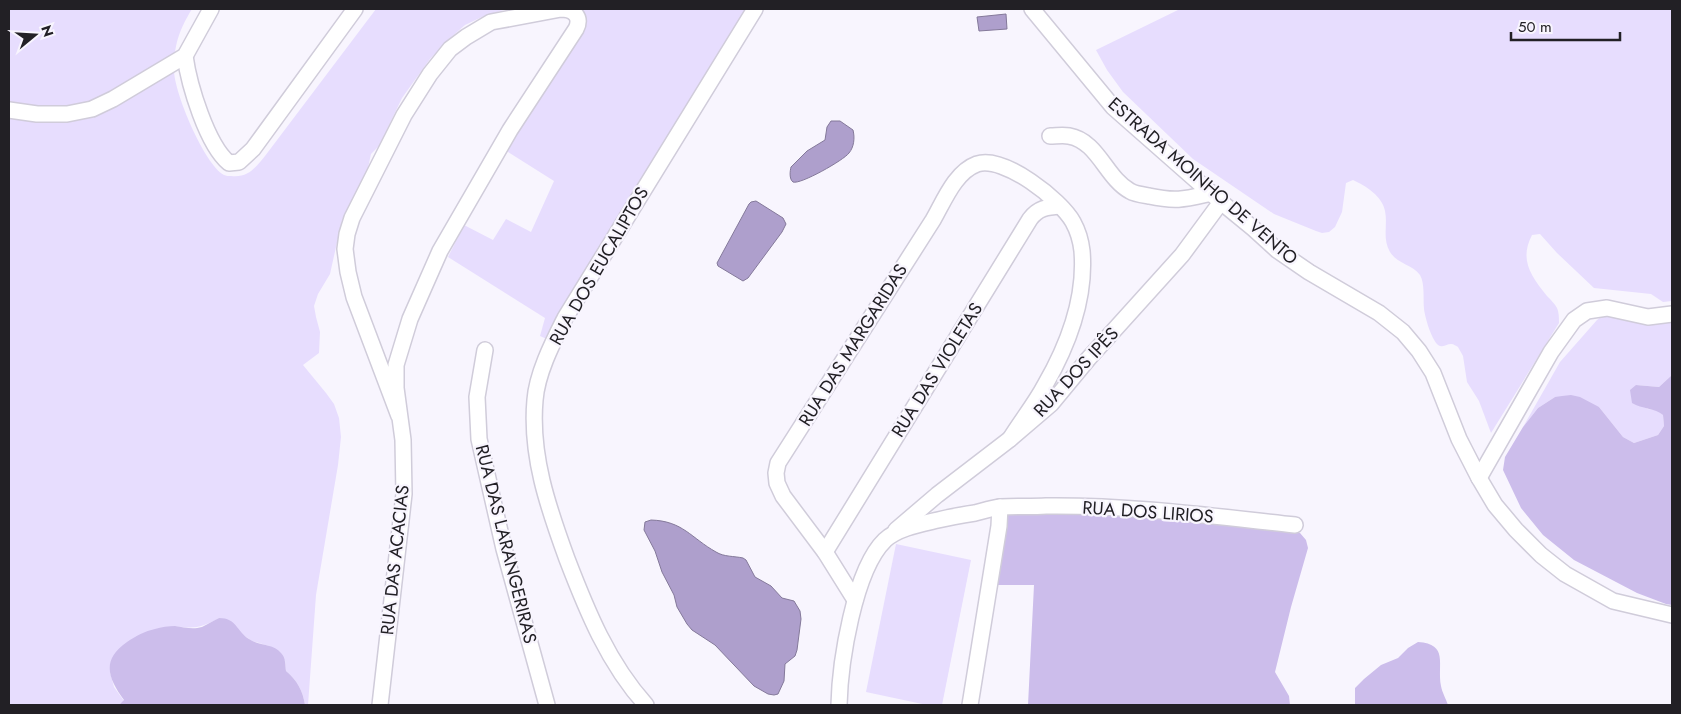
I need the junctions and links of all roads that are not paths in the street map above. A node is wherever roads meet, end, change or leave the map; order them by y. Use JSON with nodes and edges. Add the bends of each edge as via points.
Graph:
{"nodes":[{"id":1,"x":211,"y":9,"type":"edge"},
{"id":2,"x":356,"y":9,"type":"edge"},
{"id":3,"x":755,"y":9,"type":"edge"},
{"id":4,"x":1032,"y":9,"type":"edge"},
{"id":5,"x":185,"y":56,"type":"junction"},
{"id":6,"x":9,"y":110,"type":"edge"},
{"id":7,"x":1050,"y":136,"type":"dead end"},
{"id":8,"x":1217,"y":198,"type":"junction"},
{"id":9,"x":1060,"y":206,"type":"junction"},
{"id":10,"x":1672,"y":314,"type":"edge"},
{"id":11,"x":485,"y":350,"type":"dead end"},
{"id":12,"x":399,"y":416,"type":"junction"},
{"id":13,"x":1010,"y":439,"type":"junction"},
{"id":14,"x":1479,"y":478,"type":"junction"},
{"id":15,"x":1000,"y":508,"type":"junction"},
{"id":16,"x":1295,"y":525,"type":"dead end"},
{"id":17,"x":886,"y":540,"type":"junction"},
{"id":18,"x":825,"y":552,"type":"junction"},
{"id":19,"x":855,"y":600,"type":"junction"},
{"id":20,"x":1672,"y":615,"type":"edge"},
{"id":21,"x":380,"y":705,"type":"edge"},
{"id":22,"x":547,"y":705,"type":"edge"},
{"id":23,"x":646,"y":705,"type":"edge"},
{"id":24,"x":839,"y":705,"type":"edge"},
{"id":25,"x":970,"y":705,"type":"edge"}],
"edges":[{"from":1,"to":5,"type":"street"},
{"from":2,"to":5,"type":"street","via":[[253,149],[239,162],[229,163],[222,158],[209,135],[193,92]]},
{"from":3,"to":23,"type":"street","name":"RUA DOS EUCALIPTOS","via":[[565,318],[545,360],[535,398],[534,440],[540,475],[557,532],[580,594],[616,667]]},
{"from":4,"to":8,"type":"street","name":"ESTRADA MOINHO DE VENTO","via":[[1114,107]]},
{"from":5,"to":6,"type":"street","via":[[92,109],[67,114]]},
{"from":7,"to":8,"type":"street","via":[[1078,139],[1088,146],[1112,177],[1131,192],[1174,200]]},
{"from":8,"to":13,"type":"street","name":"RUA DOS IPÊS","via":[[1182,255],[1051,404]]},
{"from":8,"to":14,"type":"street","name":"ESTRADA MOINHO DE VENTO","via":[[1277,250],[1379,312],[1403,332],[1433,373],[1459,439]]},
{"from":9,"to":13,"type":"street","name":"RUA DAS MARGARIDAS","via":[[1073,221],[1082,252],[1076,312],[1067,340],[1045,385]]},
{"from":9,"to":18,"type":"street","name":"RUA DAS VIOLETAS","via":[[1046,206],[1034,213]]},
{"from":9,"to":18,"type":"street","name":"RUA DAS MARGARIDAS","via":[[1031,181],[1008,168],[989,163],[970,167],[952,187],[778,462],[777,483]]},
{"from":10,"to":14,"type":"street","via":[[1648,317],[1607,308],[1587,311],[1574,320],[1551,352]]},
{"from":11,"to":22,"type":"street","name":"RUA DAS LARANGERIRAS","via":[[477,397],[479,439],[504,549]]},
{"from":12,"to":12,"type":"street","via":[[396,365],[410,319],[462,210],[576,29],[578,18],[568,9],[491,22],[450,49],[404,115],[352,218],[347,234],[348,272],[354,297]]},
{"from":12,"to":21,"type":"street","name":"RUA DAS ACACIAS","via":[[404,494]]},
{"from":13,"to":17,"type":"street","name":"RUA DOS IPÊS","via":[[936,495]]},
{"from":14,"to":20,"type":"street","name":"ESTRADA MOINHO DE VENTO","via":[[1495,505],[1516,530],[1565,574],[1613,601]]},
{"from":15,"to":16,"type":"street","name":"RUA DOS LIRIOS","via":[[1132,508]]},
{"from":15,"to":17,"type":"street","name":"RUA DOS LIRIOS","via":[[921,524]]},
{"from":15,"to":25,"type":"street"},
{"from":17,"to":19,"type":"street","via":[[870,562]]},
{"from":18,"to":19,"type":"street","name":"RUA DAS MARGARIDAS"},
{"from":19,"to":24,"type":"street"}]}
